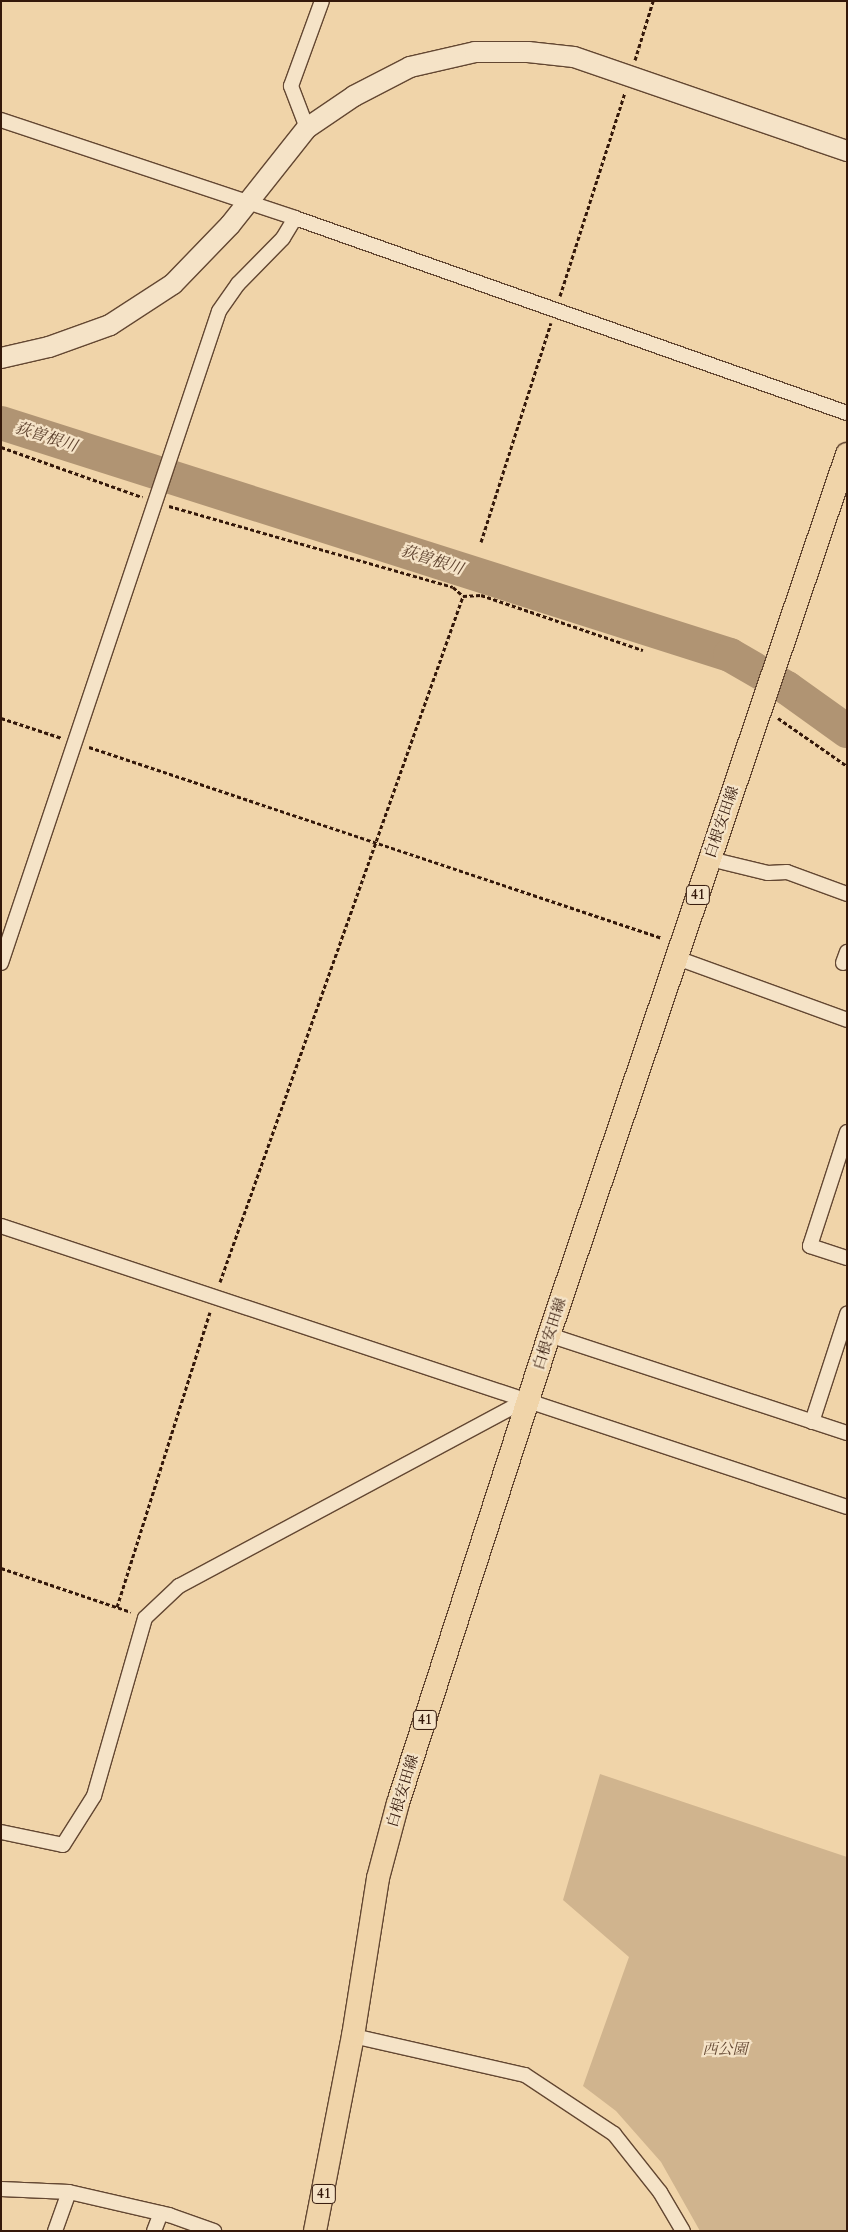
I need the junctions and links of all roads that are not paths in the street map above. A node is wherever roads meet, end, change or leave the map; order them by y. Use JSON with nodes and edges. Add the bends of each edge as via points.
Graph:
{"nodes":[{"id":1,"x":322,"y":1,"type":"edge"},
{"id":2,"x":1,"y":120,"type":"edge"},
{"id":3,"x":307,"y":128,"type":"junction"},
{"id":4,"x":847,"y":151,"type":"edge"},
{"id":5,"x":247,"y":202,"type":"junction"},
{"id":6,"x":295,"y":218,"type":"junction"},
{"id":7,"x":1,"y":358,"type":"edge"},
{"id":8,"x":847,"y":412,"type":"edge"},
{"id":9,"x":847,"y":454,"type":"edge"},
{"id":10,"x":710,"y":860,"type":"junction"},
{"id":11,"x":847,"y":894,"type":"edge"},
{"id":12,"x":679,"y":951,"type":"junction"},
{"id":13,"x":1,"y":963,"type":"edge"},
{"id":14,"x":847,"y":1020,"type":"edge"},
{"id":15,"x":847,"y":1132,"type":"edge"},
{"id":16,"x":1,"y":1226,"type":"edge"},
{"id":17,"x":847,"y":1258,"type":"edge"},
{"id":18,"x":847,"y":1314,"type":"edge"},
{"id":19,"x":549,"y":1335,"type":"junction"},
{"id":20,"x":528,"y":1398,"type":"junction"},
{"id":21,"x":812,"y":1422,"type":"junction"},
{"id":22,"x":847,"y":1433,"type":"edge"},
{"id":23,"x":847,"y":1507,"type":"edge"},
{"id":24,"x":1,"y":1832,"type":"edge"},
{"id":25,"x":352,"y":2042,"type":"junction"},
{"id":26,"x":1,"y":2189,"type":"edge"},
{"id":27,"x":69,"y":2192,"type":"junction"},
{"id":28,"x":161,"y":2213,"type":"junction"},
{"id":29,"x":55,"y":2231,"type":"edge"},
{"id":30,"x":154,"y":2231,"type":"edge"},
{"id":31,"x":214,"y":2231,"type":"edge"},
{"id":32,"x":316,"y":2231,"type":"edge"},
{"id":33,"x":683,"y":2231,"type":"edge"}],
"edges":[{"from":1,"to":3,"type":"street","via":[[291,86]]},
{"from":2,"to":5,"type":"street"},
{"from":3,"to":4,"type":"street","via":[[354,96],[410,66],[475,52],[528,52],[574,57]]},
{"from":3,"to":5,"type":"street"},
{"from":5,"to":6,"type":"street"},
{"from":5,"to":7,"type":"street","via":[[230,226],[173,284],[110,325],[49,347]]},
{"from":6,"to":8,"type":"street"},
{"from":6,"to":13,"type":"street","via":[[283,238],[238,284],[219,311]]},
{"from":9,"to":10,"type":"main road","name":"白根安田線","number":"41"},
{"from":10,"to":11,"type":"street","via":[[768,873],[787,872]]},
{"from":10,"to":12,"type":"main road","name":"白根安田線","number":"41"},
{"from":12,"to":14,"type":"street"},
{"from":12,"to":19,"type":"main road","name":"白根安田線","number":"41"},
{"from":15,"to":17,"type":"street","via":[[810,1246]]},
{"from":16,"to":20,"type":"street"},
{"from":18,"to":21,"type":"street"},
{"from":19,"to":20,"type":"main road","name":"白根安田線","number":"41"},
{"from":19,"to":21,"type":"street"},
{"from":20,"to":23,"type":"street"},
{"from":20,"to":24,"type":"street","via":[[179,1586],[145,1618],[94,1796],[63,1845]]},
{"from":20,"to":25,"type":"main road","name":"白根安田線","number":"41","via":[[398,1803],[378,1878]]},
{"from":21,"to":22,"type":"street"},
{"from":25,"to":32,"type":"main road","name":"白根安田線","number":"41"},
{"from":25,"to":33,"type":"street","via":[[525,2075],[614,2134],[660,2192]]},
{"from":26,"to":27,"type":"street"},
{"from":27,"to":28,"type":"street"},
{"from":27,"to":29,"type":"street"},
{"from":28,"to":30,"type":"street"},
{"from":28,"to":31,"type":"street"}]}
